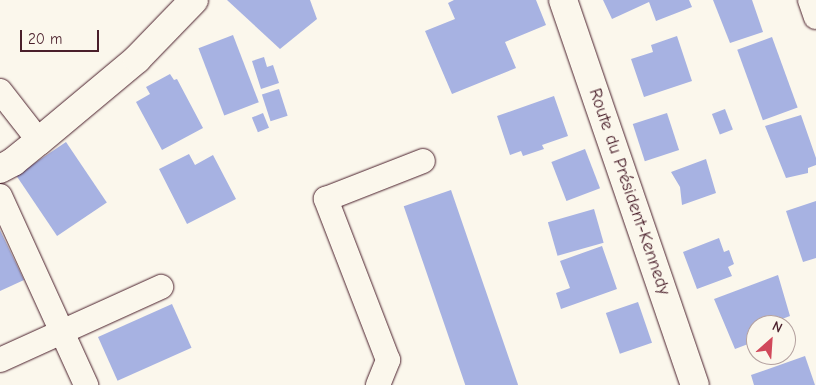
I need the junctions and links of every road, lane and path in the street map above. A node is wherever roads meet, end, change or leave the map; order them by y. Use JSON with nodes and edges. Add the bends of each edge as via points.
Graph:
{"nodes":[{"id":1,"x":194,"y":0,"type":"edge"},
{"id":2,"x":563,"y":0,"type":"edge"},
{"id":3,"x":810,"y":0,"type":"edge"},
{"id":4,"x":816,"y":17,"type":"edge"},
{"id":5,"x":0,"y":91,"type":"edge"},
{"id":6,"x":39,"y":141,"type":"junction"},
{"id":7,"x":423,"y":161,"type":"dead end"},
{"id":8,"x":0,"y":168,"type":"edge"},
{"id":9,"x":0,"y":196,"type":"edge"},
{"id":10,"x":162,"y":287,"type":"dead end"},
{"id":11,"x":62,"y":332,"type":"junction"},
{"id":12,"x":0,"y":360,"type":"edge"},
{"id":13,"x":86,"y":385,"type":"edge"},
{"id":14,"x":378,"y":385,"type":"edge"},
{"id":15,"x":695,"y":385,"type":"edge"}],
"edges":[{"from":1,"to":6,"type":"street","via":[[137,59]]},
{"from":2,"to":15,"type":"street","name":"Route du Président-Kennedy"},
{"from":3,"to":4,"type":"street"},
{"from":5,"to":6,"type":"street"},
{"from":6,"to":8,"type":"street"},
{"from":7,"to":14,"type":"street","via":[[326,199],[388,360]]},
{"from":9,"to":11,"type":"street"},
{"from":10,"to":11,"type":"street"},
{"from":11,"to":12,"type":"street"},
{"from":11,"to":13,"type":"street"}]}
